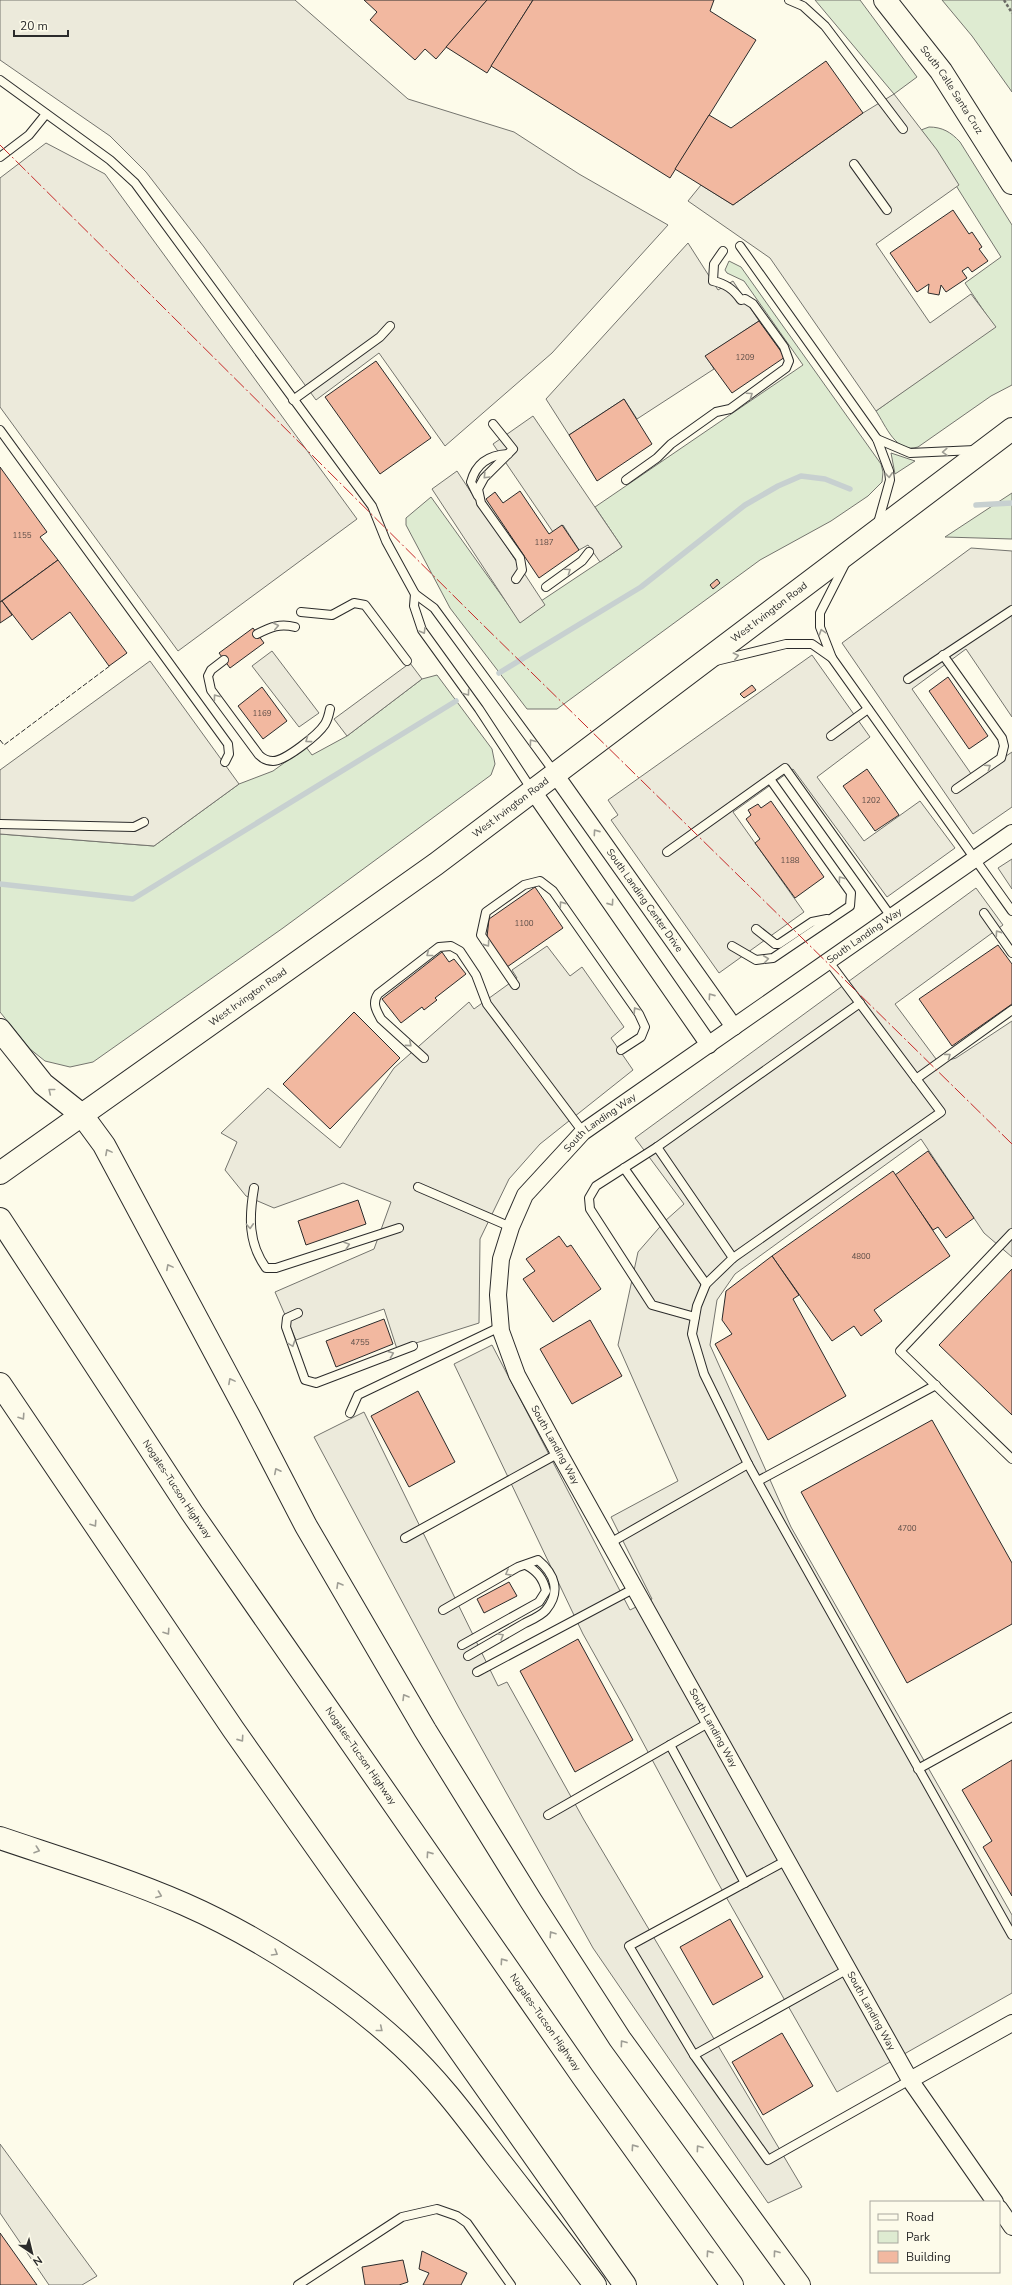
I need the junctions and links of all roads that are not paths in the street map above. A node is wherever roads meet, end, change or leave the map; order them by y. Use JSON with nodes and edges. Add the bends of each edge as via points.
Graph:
{"nodes":[{"id":1,"x":789,"y":0,"type":"edge"},
{"id":2,"x":885,"y":0,"type":"edge"},
{"id":3,"x":0,"y":80,"type":"edge"},
{"id":4,"x":46,"y":114,"type":"junction"},
{"id":5,"x":903,"y":129,"type":"dead end"},
{"id":6,"x":0,"y":157,"type":"edge"},
{"id":7,"x":854,"y":164,"type":"dead end"},
{"id":8,"x":1012,"y":183,"type":"edge"},
{"id":9,"x":887,"y":210,"type":"dead end"},
{"id":10,"x":740,"y":246,"type":"dead end"},
{"id":11,"x":723,"y":251,"type":"dead end"},
{"id":12,"x":390,"y":326,"type":"dead end"},
{"id":13,"x":293,"y":400,"type":"junction"},
{"id":14,"x":493,"y":424,"type":"dead end"},
{"id":15,"x":1012,"y":429,"type":"edge"},
{"id":16,"x":0,"y":430,"type":"edge"},
{"id":17,"x":877,"y":439,"type":"junction"},
{"id":18,"x":984,"y":450,"type":"junction"},
{"id":19,"x":511,"y":452,"type":"junction"},
{"id":20,"x":626,"y":480,"type":"dead end"},
{"id":21,"x":479,"y":498,"type":"junction"},
{"id":22,"x":867,"y":537,"type":"junction"},
{"id":23,"x":589,"y":552,"type":"dead end"},
{"id":24,"x":516,"y":579,"type":"dead end"},
{"id":25,"x":546,"y":587,"type":"dead end"},
{"id":26,"x":415,"y":594,"type":"junction"},
{"id":27,"x":1012,"y":610,"type":"edge"},
{"id":28,"x":302,"y":612,"type":"dead end"},
{"id":29,"x":295,"y":627,"type":"dead end"},
{"id":30,"x":257,"y":634,"type":"dead end"},
{"id":31,"x":943,"y":656,"type":"junction"},
{"id":32,"x":832,"y":658,"type":"junction"},
{"id":33,"x":224,"y":660,"type":"dead end"},
{"id":34,"x":407,"y":661,"type":"dead end"},
{"id":35,"x":698,"y":665,"type":"junction"},
{"id":36,"x":908,"y":680,"type":"dead end"},
{"id":37,"x":330,"y":709,"type":"dead end"},
{"id":38,"x":868,"y":709,"type":"junction"},
{"id":39,"x":831,"y":736,"type":"dead end"},
{"id":40,"x":225,"y":762,"type":"dead end"},
{"id":41,"x":556,"y":774,"type":"junction"},
{"id":42,"x":770,"y":779,"type":"junction"},
{"id":43,"x":956,"y":789,"type":"dead end"},
{"id":44,"x":533,"y":791,"type":"junction"},
{"id":45,"x":144,"y":822,"type":"dead end"},
{"id":46,"x":0,"y":824,"type":"edge"},
{"id":47,"x":1012,"y":833,"type":"edge"},
{"id":48,"x":667,"y":852,"type":"dead end"},
{"id":49,"x":976,"y":859,"type":"junction"},
{"id":50,"x":1012,"y":911,"type":"edge"},
{"id":51,"x":984,"y":913,"type":"dead end"},
{"id":52,"x":892,"y":918,"type":"junction"},
{"id":53,"x":831,"y":919,"type":"junction"},
{"id":54,"x":756,"y":929,"type":"dead end"},
{"id":55,"x":732,"y":946,"type":"dead end"},
{"id":56,"x":1012,"y":953,"type":"edge"},
{"id":57,"x":829,"y":962,"type":"junction"},
{"id":58,"x":515,"y":985,"type":"dead end"},
{"id":59,"x":860,"y":1003,"type":"junction"},
{"id":60,"x":1012,"y":1010,"type":"edge"},
{"id":61,"x":734,"y":1028,"type":"junction"},
{"id":62,"x":0,"y":1030,"type":"edge"},
{"id":63,"x":709,"y":1045,"type":"junction"},
{"id":64,"x":621,"y":1050,"type":"dead end"},
{"id":65,"x":424,"y":1058,"type":"dead end"},
{"id":66,"x":916,"y":1079,"type":"junction"},
{"id":67,"x":82,"y":1115,"type":"junction"},
{"id":68,"x":583,"y":1132,"type":"junction"},
{"id":69,"x":657,"y":1147,"type":"junction"},
{"id":70,"x":624,"y":1168,"type":"junction"},
{"id":71,"x":0,"y":1173,"type":"edge"},
{"id":72,"x":418,"y":1187,"type":"dead end"},
{"id":73,"x":254,"y":1188,"type":"dead end"},
{"id":74,"x":0,"y":1219,"type":"edge"},
{"id":75,"x":511,"y":1227,"type":"junction"},
{"id":76,"x":399,"y":1228,"type":"dead end"},
{"id":77,"x":1012,"y":1233,"type":"edge"},
{"id":78,"x":733,"y":1258,"type":"junction"},
{"id":79,"x":706,"y":1284,"type":"junction"},
{"id":80,"x":298,"y":1313,"type":"dead end"},
{"id":81,"x":695,"y":1317,"type":"junction"},
{"id":82,"x":500,"y":1327,"type":"junction"},
{"id":83,"x":413,"y":1346,"type":"dead end"},
{"id":84,"x":0,"y":1384,"type":"edge"},
{"id":85,"x":936,"y":1385,"type":"junction"},
{"id":86,"x":350,"y":1413,"type":"dead end"},
{"id":87,"x":559,"y":1453,"type":"junction"},
{"id":88,"x":1012,"y":1458,"type":"edge"},
{"id":89,"x":748,"y":1464,"type":"junction"},
{"id":90,"x":758,"y":1481,"type":"junction"},
{"id":91,"x":405,"y":1538,"type":"dead end"},
{"id":92,"x":610,"y":1542,"type":"junction"},
{"id":93,"x":526,"y":1564,"type":"junction"},
{"id":94,"x":635,"y":1588,"type":"junction"},
{"id":95,"x":443,"y":1610,"type":"dead end"},
{"id":96,"x":462,"y":1645,"type":"dead end"},
{"id":97,"x":468,"y":1656,"type":"dead end"},
{"id":98,"x":477,"y":1672,"type":"dead end"},
{"id":99,"x":1012,"y":1718,"type":"edge"},
{"id":100,"x":710,"y":1722,"type":"junction"},
{"id":101,"x":670,"y":1745,"type":"junction"},
{"id":102,"x":918,"y":1769,"type":"junction"},
{"id":103,"x":548,"y":1815,"type":"dead end"},
{"id":104,"x":0,"y":1838,"type":"edge"},
{"id":105,"x":787,"y":1860,"type":"junction"},
{"id":106,"x":745,"y":1883,"type":"junction"},
{"id":107,"x":1012,"y":1935,"type":"edge"},
{"id":108,"x":848,"y":1969,"type":"junction"},
{"id":109,"x":1012,"y":2023,"type":"edge"},
{"id":110,"x":694,"y":2055,"type":"junction"},
{"id":111,"x":910,"y":2080,"type":"junction"},
{"id":112,"x":993,"y":2201,"type":"edge"},
{"id":113,"x":1000,"y":2209,"type":"edge"},
{"id":114,"x":1012,"y":2227,"type":"edge"},
{"id":115,"x":298,"y":2285,"type":"edge"},
{"id":116,"x":511,"y":2285,"type":"edge"},
{"id":117,"x":595,"y":2285,"type":"edge"},
{"id":118,"x":625,"y":2285,"type":"edge"},
{"id":119,"x":732,"y":2285,"type":"edge"},
{"id":120,"x":798,"y":2285,"type":"edge"}],
"edges":[{"from":1,"to":5,"type":"lane","via":[[803,6],[825,26]]},
{"from":2,"to":8,"type":"main road","name":"South Calle Santa Cruz","via":[[941,72]]},
{"from":3,"to":4,"type":"lane"},
{"from":4,"to":6,"type":"lane","via":[[29,135]]},
{"from":4,"to":13,"type":"lane","via":[[110,160],[134,183]]},
{"from":7,"to":9,"type":"lane"},
{"from":10,"to":17,"type":"lane"},
{"from":20,"to":11,"type":"lane","one_way":true,"via":[[716,412],[730,409],[781,374],[789,361],[784,347],[753,304],[745,299],[741,300],[731,288],[713,281],[714,264]]},
{"from":12,"to":13,"type":"lane","via":[[380,337]]},
{"from":13,"to":26,"type":"lane","via":[[372,506],[386,541]]},
{"from":14,"to":19,"type":"lane"},
{"from":15,"to":18,"type":"main road","name":"West Irvington Road"},
{"from":16,"to":40,"type":"lane","via":[[228,744],[229,754]]},
{"from":18,"to":17,"type":"lane","one_way":true,"via":[[910,453]]},
{"from":17,"to":22,"type":"lane","one_way":true,"via":[[890,480],[881,514]]},
{"from":18,"to":22,"type":"main road","name":"West Irvington Road"},
{"from":19,"to":21,"type":"lane","one_way":true,"via":[[480,483]]},
{"from":19,"to":21,"type":"lane","via":[[494,455],[474,470],[471,482]]},
{"from":21,"to":24,"type":"lane","via":[[520,558],[522,570]]},
{"from":32,"to":22,"type":"lane","one_way":true,"via":[[820,627],[820,613],[841,570]]},
{"from":22,"to":35,"type":"main road","name":"West Irvington Road"},
{"from":25,"to":23,"type":"lane","one_way":true,"via":[[582,561]]},
{"from":41,"to":26,"type":"lane","one_way":true,"via":[[434,608]]},
{"from":26,"to":44,"type":"lane","one_way":true,"via":[[414,606],[422,630],[479,709]]},
{"from":27,"to":31,"type":"lane"},
{"from":28,"to":34,"type":"lane","via":[[326,616],[354,604],[365,605]]},
{"from":30,"to":29,"type":"lane","one_way":true,"via":[[271,626]]},
{"from":31,"to":36,"type":"lane"},
{"from":43,"to":31,"type":"lane","one_way":true,"via":[[1002,758],[1004,746],[1002,738]]},
{"from":35,"to":32,"type":"lane","one_way":true,"via":[[786,644],[812,644]]},
{"from":32,"to":38,"type":"lane"},
{"from":37,"to":33,"type":"lane","one_way":true,"via":[[325,724],[314,736],[283,758],[271,762],[264,760],[211,690],[208,676],[211,670]]},
{"from":35,"to":41,"type":"main road","name":"West Irvington Road"},
{"from":38,"to":39,"type":"lane"},
{"from":38,"to":49,"type":"lane"},
{"from":41,"to":44,"type":"main road","name":"West Irvington Road"},
{"from":61,"to":41,"type":"street","name":"South Landing Center Drive","one_way":true},
{"from":42,"to":48,"type":"lane"},
{"from":42,"to":52,"type":"lane","via":[[785,768]]},
{"from":53,"to":42,"type":"lane","one_way":true,"via":[[850,906],[851,893]]},
{"from":44,"to":63,"type":"street","one_way":true},
{"from":44,"to":67,"type":"main road","name":"West Irvington Road","via":[[436,864]]},
{"from":45,"to":46,"type":"lane","via":[[134,827]]},
{"from":47,"to":49,"type":"street","name":"South Landing Way"},
{"from":49,"to":50,"type":"lane"},
{"from":49,"to":52,"type":"street","name":"South Landing Way"},
{"from":56,"to":51,"type":"lane","one_way":true},
{"from":52,"to":57,"type":"street","name":"South Landing Way"},
{"from":53,"to":54,"type":"lane","via":[[812,922],[779,944],[775,944]]},
{"from":55,"to":53,"type":"lane","one_way":true,"via":[[756,960],[774,958]]},
{"from":57,"to":59,"type":"lane"},
{"from":57,"to":61,"type":"street","name":"South Landing Way"},
{"from":64,"to":58,"type":"lane","one_way":true,"via":[[640,1037],[645,1027],[639,1014],[553,891],[540,881],[524,886],[486,912],[482,924],[481,935]]},
{"from":59,"to":66,"type":"lane"},
{"from":59,"to":69,"type":"lane"},
{"from":66,"to":60,"type":"lane","one_way":true},
{"from":61,"to":63,"type":"street","name":"South Landing Way"},
{"from":67,"to":62,"type":"main road","one_way":true,"via":[[43,1084]]},
{"from":63,"to":68,"type":"street","name":"South Landing Way"},
{"from":68,"to":65,"type":"lane","one_way":true,"via":[[487,1004],[476,975],[460,951],[452,946],[438,947],[378,994],[374,1000],[381,1019]]},
{"from":66,"to":78,"type":"lane","via":[[941,1112]]},
{"from":67,"to":71,"type":"main road","name":"West Irvington Road"},
{"from":120,"to":67,"type":"main road","one_way":true,"via":[[620,2039],[530,1901],[425,1730],[306,1526],[104,1145]]},
{"from":68,"to":75,"type":"street","name":"South Landing Way","via":[[525,1195]]},
{"from":69,"to":70,"type":"lane"},
{"from":69,"to":78,"type":"lane"},
{"from":70,"to":79,"type":"lane"},
{"from":70,"to":81,"type":"lane","via":[[596,1186],[589,1198],[590,1209],[652,1306]]},
{"from":72,"to":75,"type":"lane"},
{"from":73,"to":76,"type":"lane","one_way":true,"via":[[250,1214],[251,1234],[259,1258],[266,1268],[276,1268]]},
{"from":119,"to":74,"type":"main road","name":"Nogales–Tucson Highway","one_way":true,"via":[[583,2077],[192,1513]]},
{"from":75,"to":82,"type":"street","name":"South Landing Way","via":[[501,1259],[498,1295]]},
{"from":77,"to":85,"type":"lane","via":[[900,1351]]},
{"from":78,"to":79,"type":"lane"},
{"from":79,"to":81,"type":"lane"},
{"from":80,"to":83,"type":"lane","one_way":true,"via":[[288,1318],[286,1328],[305,1380],[316,1383]]},
{"from":81,"to":89,"type":"lane","via":[[692,1334],[704,1374]]},
{"from":82,"to":86,"type":"lane","via":[[358,1395]]},
{"from":82,"to":87,"type":"street","name":"South Landing Way","via":[[517,1375]]},
{"from":84,"to":118,"type":"main road","one_way":true,"via":[[233,1729]]},
{"from":85,"to":88,"type":"lane"},
{"from":85,"to":90,"type":"lane"},
{"from":87,"to":91,"type":"lane"},
{"from":87,"to":92,"type":"street","name":"South Landing Way"},
{"from":89,"to":90,"type":"lane"},
{"from":89,"to":92,"type":"lane"},
{"from":90,"to":102,"type":"lane"},
{"from":92,"to":94,"type":"street","name":"South Landing Way"},
{"from":93,"to":95,"type":"lane","one_way":true},
{"from":93,"to":96,"type":"lane","via":[[544,1581],[546,1591],[539,1602]]},
{"from":97,"to":93,"type":"lane","one_way":true,"via":[[545,1612],[553,1599],[556,1587],[553,1576],[548,1567],[538,1560]]},
{"from":94,"to":98,"type":"lane"},
{"from":94,"to":100,"type":"street","name":"South Landing Way"},
{"from":99,"to":102,"type":"lane"},
{"from":100,"to":101,"type":"lane"},
{"from":100,"to":105,"type":"street","name":"South Landing Way"},
{"from":101,"to":103,"type":"lane"},
{"from":101,"to":106,"type":"lane"},
{"from":102,"to":107,"type":"lane"},
{"from":104,"to":117,"type":"main road","one_way":true,"via":[[98,1871],[184,1904],[235,1929],[288,1960],[349,2003],[402,2046],[454,2102]]},
{"from":105,"to":106,"type":"lane"},
{"from":105,"to":108,"type":"street","name":"South Landing Way"},
{"from":106,"to":110,"type":"lane","via":[[629,1946]]},
{"from":108,"to":110,"type":"lane"},
{"from":108,"to":111,"type":"street","name":"South Landing Way"},
{"from":109,"to":111,"type":"street"},
{"from":110,"to":111,"type":"lane","via":[[768,2160]]},
{"from":111,"to":112,"type":"street","name":"South Landing Way"},
{"from":113,"to":114,"type":"street"},
{"from":115,"to":116,"type":"lane","via":[[402,2217],[437,2209],[457,2216],[467,2223]]}]}
